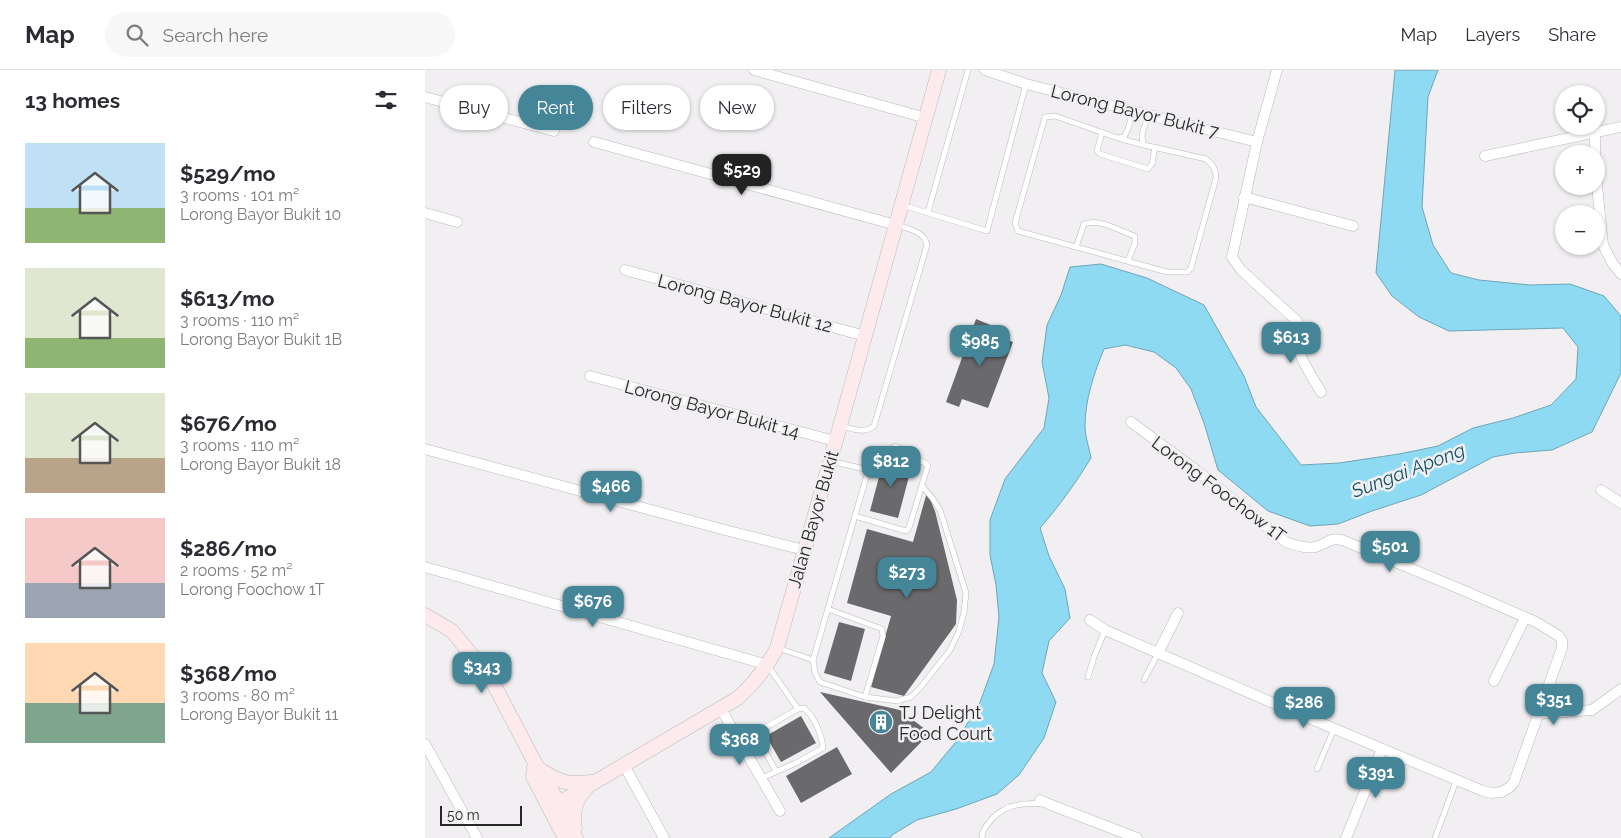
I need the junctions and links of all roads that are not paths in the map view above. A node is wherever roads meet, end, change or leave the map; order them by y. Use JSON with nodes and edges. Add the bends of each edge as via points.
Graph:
{"nodes":[{"id":1,"x":754,"y":70,"type":"edge"},
{"id":2,"x":939,"y":70,"type":"edge"},
{"id":3,"x":968,"y":70,"type":"edge"},
{"id":4,"x":985,"y":70,"type":"edge"},
{"id":5,"x":1277,"y":70,"type":"edge"},
{"id":6,"x":1026,"y":84,"type":"junction"},
{"id":7,"x":425,"y":97,"type":"edge"},
{"id":8,"x":1133,"y":111,"type":"junction"},
{"id":9,"x":1149,"y":115,"type":"junction"},
{"id":10,"x":926,"y":118,"type":"junction"},
{"id":11,"x":1621,"y":128,"type":"edge"},
{"id":12,"x":553,"y":131,"type":"dead end"},
{"id":13,"x":1605,"y":131,"type":"edge"},
{"id":14,"x":1102,"y":132,"type":"junction"},
{"id":15,"x":1585,"y":135,"type":"edge"},
{"id":16,"x":1118,"y":138,"type":"junction"},
{"id":17,"x":594,"y":142,"type":"dead end"},
{"id":18,"x":1257,"y":142,"type":"junction"},
{"id":19,"x":1144,"y":145,"type":"junction"},
{"id":20,"x":1155,"y":147,"type":"junction"},
{"id":21,"x":1485,"y":156,"type":"dead end"},
{"id":22,"x":1598,"y":195,"type":"edge"},
{"id":23,"x":1245,"y":196,"type":"junction"},
{"id":24,"x":901,"y":205,"type":"junction"},
{"id":25,"x":928,"y":212,"type":"junction"},
{"id":26,"x":425,"y":213,"type":"edge"},
{"id":27,"x":457,"y":222,"type":"dead end"},
{"id":28,"x":896,"y":225,"type":"junction"},
{"id":29,"x":1353,"y":226,"type":"dead end"},
{"id":30,"x":1076,"y":247,"type":"junction"},
{"id":31,"x":1128,"y":261,"type":"junction"},
{"id":32,"x":625,"y":270,"type":"dead end"},
{"id":33,"x":1621,"y":274,"type":"edge"},
{"id":34,"x":865,"y":336,"type":"junction"},
{"id":35,"x":589,"y":376,"type":"dead end"},
{"id":36,"x":1321,"y":392,"type":"dead end"},
{"id":37,"x":1131,"y":422,"type":"dead end"},
{"id":38,"x":840,"y":426,"type":"junction"},
{"id":39,"x":835,"y":441,"type":"junction"},
{"id":40,"x":425,"y":449,"type":"edge"},
{"id":41,"x":830,"y":460,"type":"junction"},
{"id":42,"x":869,"y":470,"type":"junction"},
{"id":43,"x":922,"y":486,"type":"junction"},
{"id":44,"x":1601,"y":490,"type":"dead end"},
{"id":45,"x":1621,"y":503,"type":"edge"},
{"id":46,"x":855,"y":516,"type":"junction"},
{"id":47,"x":804,"y":550,"type":"junction"},
{"id":48,"x":425,"y":567,"type":"edge"},
{"id":49,"x":828,"y":609,"type":"junction"},
{"id":50,"x":1178,"y":613,"type":"dead end"},
{"id":51,"x":425,"y":615,"type":"edge"},
{"id":52,"x":1525,"y":618,"type":"junction"},
{"id":53,"x":1090,"y":620,"type":"dead end"},
{"id":54,"x":1105,"y":630,"type":"junction"},
{"id":55,"x":777,"y":648,"type":"junction"},
{"id":56,"x":1158,"y":652,"type":"junction"},
{"id":57,"x":813,"y":660,"type":"junction"},
{"id":58,"x":768,"y":665,"type":"junction"},
{"id":59,"x":1088,"y":677,"type":"dead end"},
{"id":60,"x":1144,"y":680,"type":"dead end"},
{"id":61,"x":1494,"y":681,"type":"dead end"},
{"id":62,"x":1621,"y":689,"type":"edge"},
{"id":63,"x":865,"y":697,"type":"junction"},
{"id":64,"x":797,"y":708,"type":"junction"},
{"id":65,"x":721,"y":709,"type":"junction"},
{"id":66,"x":1538,"y":714,"type":"junction"},
{"id":67,"x":1334,"y":729,"type":"junction"},
{"id":68,"x":425,"y":744,"type":"edge"},
{"id":69,"x":1382,"y":749,"type":"junction"},
{"id":70,"x":537,"y":765,"type":"junction"},
{"id":71,"x":624,"y":766,"type":"junction"},
{"id":72,"x":1317,"y":769,"type":"dead end"},
{"id":73,"x":776,"y":771,"type":"junction"},
{"id":74,"x":762,"y":778,"type":"junction"},
{"id":75,"x":1457,"y":781,"type":"junction"},
{"id":76,"x":594,"y":782,"type":"junction"},
{"id":77,"x":1040,"y":800,"type":"dead end"},
{"id":78,"x":559,"y":803,"type":"junction"},
{"id":79,"x":1051,"y":805,"type":"junction"},
{"id":80,"x":779,"y":811,"type":"dead end"},
{"id":81,"x":1349,"y":837,"type":"edge"},
{"id":82,"x":477,"y":838,"type":"edge"},
{"id":83,"x":565,"y":838,"type":"edge"},
{"id":84,"x":576,"y":838,"type":"edge"},
{"id":85,"x":664,"y":838,"type":"edge"},
{"id":86,"x":982,"y":838,"type":"edge"},
{"id":87,"x":1137,"y":838,"type":"edge"},
{"id":88,"x":1435,"y":838,"type":"edge"}],
"edges":[{"from":1,"to":10,"type":"street"},
{"from":2,"to":10,"type":"street","name":"Jalan Bayor Bukit"},
{"from":3,"to":25,"type":"lane"},
{"from":4,"to":6,"type":"street","name":"Lorong Bayor Bukit 7"},
{"from":5,"to":18,"type":"street"},
{"from":6,"to":8,"type":"street","name":"Lorong Bayor Bukit 7"},
{"from":6,"to":25,"type":"lane","via":[[987,230]]},
{"from":7,"to":12,"type":"street"},
{"from":8,"to":9,"type":"street","name":"Lorong Bayor Bukit 7"},
{"from":8,"to":16,"type":"lane","via":[[1124,137]]},
{"from":9,"to":18,"type":"street","name":"Lorong Bayor Bukit 7"},
{"from":9,"to":19,"type":"lane","via":[[1142,134]]},
{"from":10,"to":24,"type":"street","name":"Jalan Bayor Bukit"},
{"from":11,"to":13,"type":"street"},
{"from":14,"to":16,"type":"lane"},
{"from":14,"to":20,"type":"lane","via":[[1097,151],[1100,154],[1148,168],[1152,164]]},
{"from":14,"to":30,"type":"lane","via":[[1055,116],[1045,117],[1015,223],[1018,231]]},
{"from":15,"to":21,"type":"street"},
{"from":16,"to":19,"type":"lane"},
{"from":17,"to":28,"type":"street"},
{"from":18,"to":23,"type":"street"},
{"from":19,"to":20,"type":"lane"},
{"from":20,"to":31,"type":"lane","via":[[1206,159],[1213,165],[1216,178],[1191,268],[1187,272],[1167,272]]},
{"from":22,"to":33,"type":"street","via":[[1603,245]]},
{"from":23,"to":29,"type":"street"},
{"from":23,"to":36,"type":"street","via":[[1232,257],[1241,270],[1297,321],[1299,351]]},
{"from":24,"to":25,"type":"lane"},
{"from":24,"to":28,"type":"street","name":"Jalan Bayor Bukit"},
{"from":26,"to":27,"type":"street"},
{"from":28,"to":34,"type":"street","name":"Jalan Bayor Bukit"},
{"from":28,"to":38,"type":"lane","via":[[922,234],[927,245],[874,426],[861,431]]},
{"from":30,"to":31,"type":"lane"},
{"from":30,"to":31,"type":"lane","via":[[1084,224],[1099,223],[1135,236]]},
{"from":32,"to":34,"type":"street","name":"Lorong Bayor Bukit 12"},
{"from":34,"to":38,"type":"street","name":"Jalan Bayor Bukit"},
{"from":35,"to":39,"type":"street","name":"Lorong Bayor Bukit 14"},
{"from":37,"to":52,"type":"street","name":"Lorong Foochow 1T","via":[[1286,542],[1315,547],[1331,539],[1342,540]]},
{"from":38,"to":39,"type":"street","name":"Jalan Bayor Bukit"},
{"from":39,"to":41,"type":"street","name":"Jalan Bayor Bukit"},
{"from":40,"to":47,"type":"street"},
{"from":41,"to":42,"type":"lane"},
{"from":41,"to":47,"type":"street","name":"Jalan Bayor Bukit"},
{"from":42,"to":43,"type":"lane","via":[[871,461],[896,446],[928,464]]},
{"from":42,"to":46,"type":"lane"},
{"from":43,"to":46,"type":"lane","via":[[906,531]]},
{"from":43,"to":63,"type":"lane","via":[[940,510],[966,593],[965,612],[950,650],[911,697],[897,701]]},
{"from":44,"to":45,"type":"street"},
{"from":46,"to":49,"type":"lane"},
{"from":47,"to":55,"type":"street","name":"Jalan Bayor Bukit"},
{"from":48,"to":58,"type":"street"},
{"from":49,"to":57,"type":"lane"},
{"from":49,"to":63,"type":"lane","via":[[882,628],[883,636]]},
{"from":50,"to":56,"type":"street"},
{"from":51,"to":70,"type":"street","via":[[452,631],[490,677]]},
{"from":52,"to":61,"type":"street"},
{"from":52,"to":66,"type":"street","name":"Lorong Foochow 1T","via":[[1553,631],[1562,642]]},
{"from":53,"to":54,"type":"street","name":"Lorong Foochow 1T"},
{"from":54,"to":56,"type":"street","name":"Lorong Foochow 1T"},
{"from":54,"to":59,"type":"lane"},
{"from":55,"to":57,"type":"lane"},
{"from":55,"to":58,"type":"street","name":"Jalan Bayor Bukit"},
{"from":56,"to":60,"type":"lane"},
{"from":56,"to":67,"type":"street","name":"Lorong Foochow 1T"},
{"from":57,"to":63,"type":"lane","via":[[820,682]]},
{"from":58,"to":64,"type":"lane"},
{"from":58,"to":65,"type":"street","name":"Jalan Bayor Bukit","via":[[753,685]]},
{"from":62,"to":66,"type":"street","via":[[1597,708],[1585,712]]},
{"from":64,"to":73,"type":"lane","via":[[759,734]]},
{"from":64,"to":73,"type":"lane","via":[[808,711],[823,748]]},
{"from":65,"to":71,"type":"street","name":"Jalan Bayor Bukit"},
{"from":65,"to":74,"type":"street"},
{"from":66,"to":75,"type":"street","name":"Lorong Foochow 1T","via":[[1510,787],[1492,793]]},
{"from":67,"to":69,"type":"street","name":"Lorong Foochow 1T"},
{"from":67,"to":72,"type":"lane"},
{"from":68,"to":82,"type":"street"},
{"from":69,"to":75,"type":"street","name":"Lorong Foochow 1T"},
{"from":69,"to":81,"type":"street"},
{"from":70,"to":76,"type":"street","via":[[564,783]]},
{"from":70,"to":78,"type":"street"},
{"from":70,"to":83,"type":"street","via":[[533,777]]},
{"from":71,"to":76,"type":"street","name":"Jalan Bayor Bukit"},
{"from":71,"to":85,"type":"street"},
{"from":73,"to":74,"type":"lane"},
{"from":74,"to":80,"type":"street"},
{"from":75,"to":88,"type":"lane"},
{"from":76,"to":78,"type":"street","name":"Jalan Bayor Bukit"},
{"from":76,"to":84,"type":"street","via":[[579,796],[574,811]]},
{"from":77,"to":79,"type":"street"},
{"from":78,"to":84,"type":"street"},
{"from":79,"to":86,"type":"lane","via":[[1012,805],[994,816],[982,832]]},
{"from":79,"to":87,"type":"street"}]}
